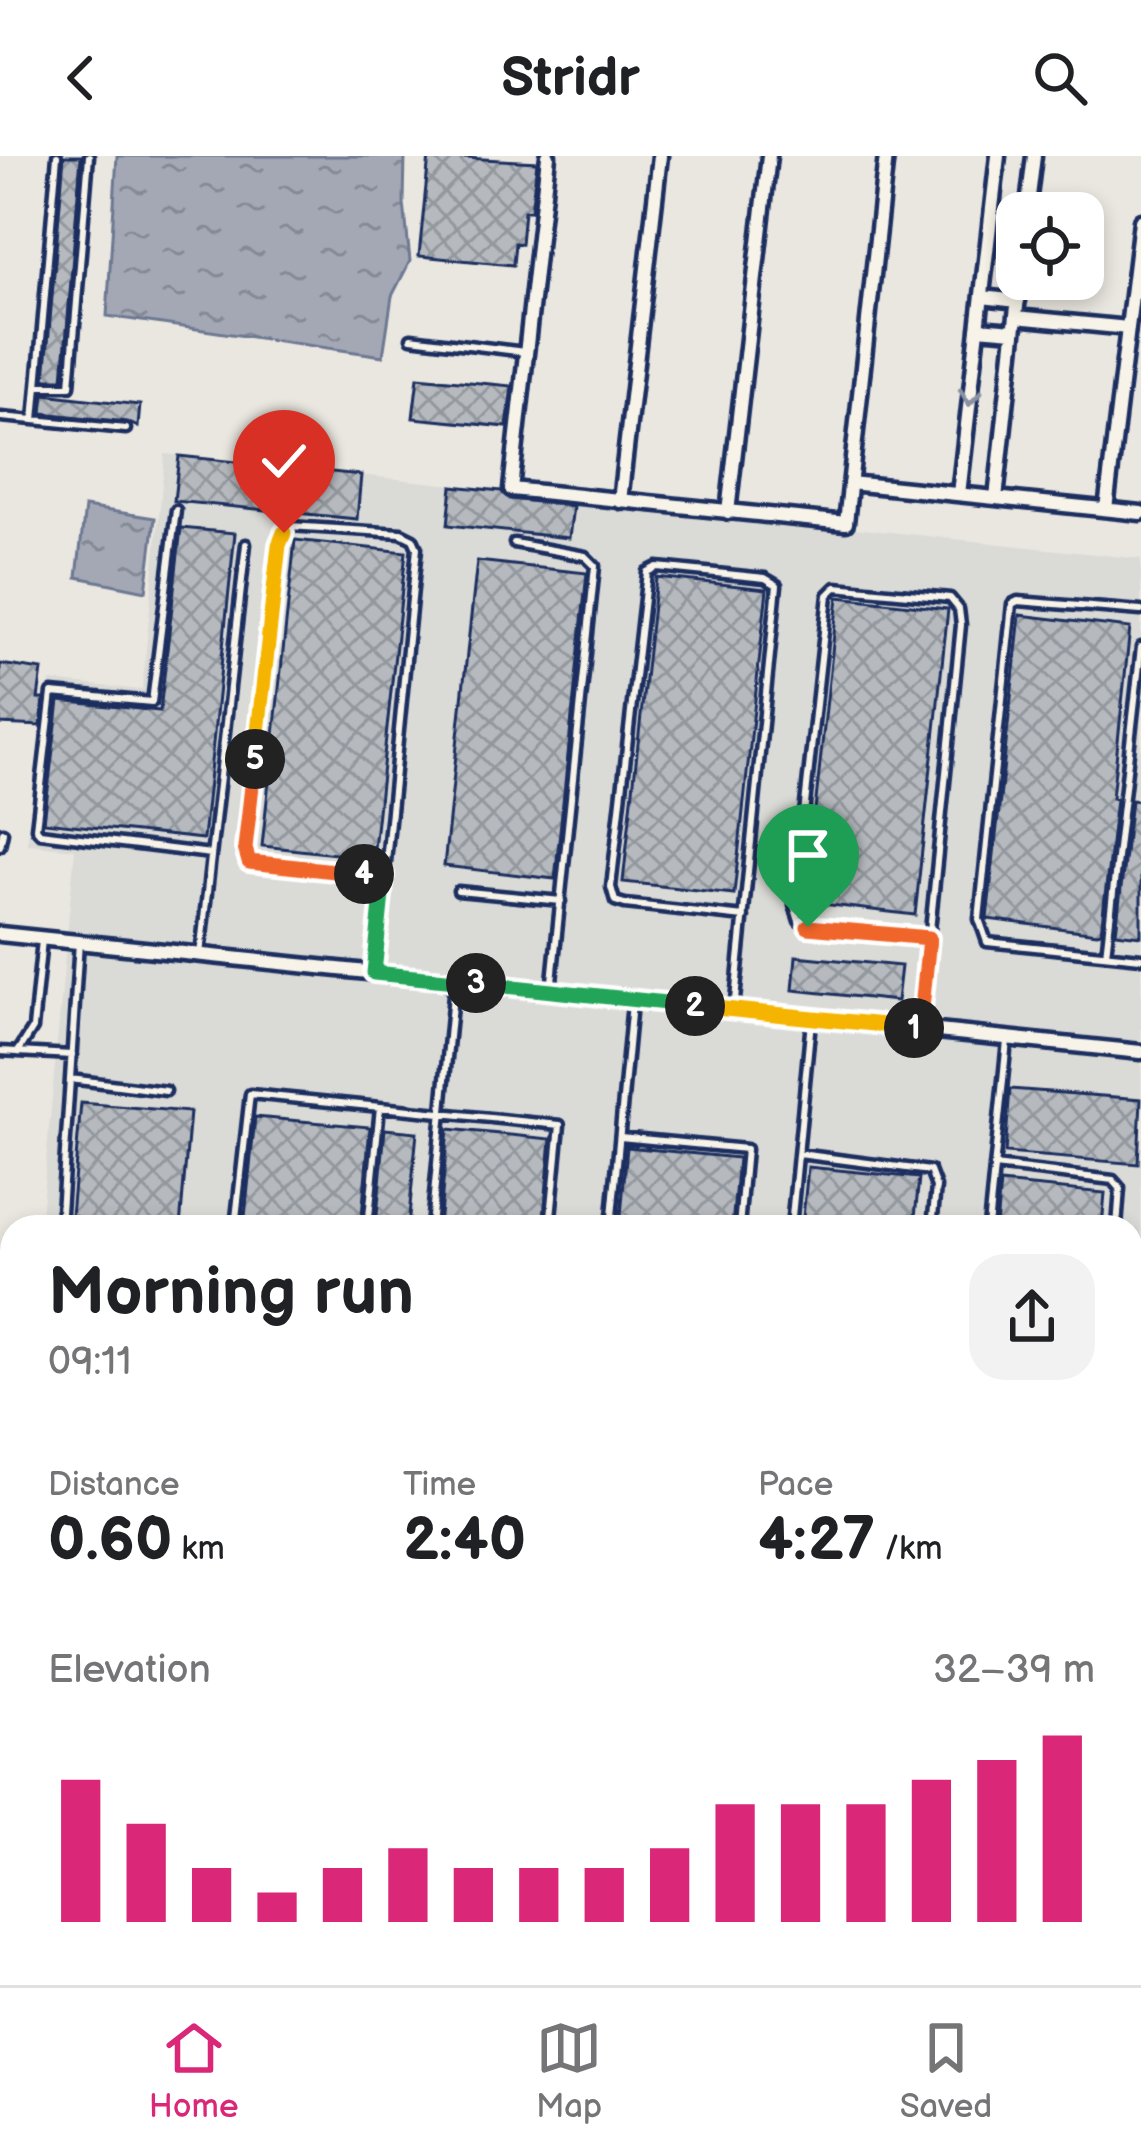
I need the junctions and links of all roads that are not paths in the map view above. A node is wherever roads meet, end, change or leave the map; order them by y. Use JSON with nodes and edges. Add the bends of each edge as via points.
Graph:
{"nodes":[{"id":1,"x":56,"y":156,"type":"edge"},
{"id":2,"x":89,"y":156,"type":"edge"},
{"id":3,"x":548,"y":156,"type":"edge"},
{"id":4,"x":660,"y":156,"type":"edge"},
{"id":5,"x":769,"y":156,"type":"edge"},
{"id":6,"x":886,"y":156,"type":"edge"},
{"id":7,"x":998,"y":156,"type":"edge"},
{"id":8,"x":1034,"y":156,"type":"edge"},
{"id":9,"x":1030,"y":192,"type":"edge"},
{"id":10,"x":1141,"y":221,"type":"edge"},
{"id":11,"x":982,"y":297,"type":"junction"},
{"id":12,"x":1018,"y":301,"type":"joint"},
{"id":13,"x":1015,"y":324,"type":"junction"},
{"id":14,"x":978,"y":328,"type":"junction"},
{"id":15,"x":1128,"y":328,"type":"junction"},
{"id":16,"x":411,"y":338,"type":"dead end"},
{"id":17,"x":525,"y":352,"type":"junction"},
{"id":18,"x":37,"y":386,"type":"junction"},
{"id":19,"x":1,"y":417,"type":"edge"},
{"id":20,"x":34,"y":420,"type":"junction"},
{"id":21,"x":126,"y":429,"type":"dead end"},
{"id":22,"x":850,"y":482,"type":"junction"},
{"id":23,"x":959,"y":494,"type":"junction"},
{"id":24,"x":996,"y":498,"type":"junction"},
{"id":25,"x":620,"y":500,"type":"junction"},
{"id":26,"x":1106,"y":509,"type":"junction"},
{"id":27,"x":176,"y":510,"type":"dead end"},
{"id":28,"x":728,"y":512,"type":"junction"},
{"id":29,"x":1141,"y":513,"type":"edge"},
{"id":30,"x":514,"y":543,"type":"dead end"},
{"id":31,"x":246,"y":544,"type":"dead end"},
{"id":32,"x":1141,"y":611,"type":"edge"},
{"id":33,"x":1141,"y":647,"type":"edge"},
{"id":34,"x":3,"y":832,"type":"dead end"},
{"id":35,"x":0,"y":847,"type":"edge"},
{"id":36,"x":211,"y":854,"type":"junction"},
{"id":37,"x":384,"y":875,"type":"junction"},
{"id":38,"x":458,"y":891,"type":"dead end"},
{"id":39,"x":561,"y":902,"type":"junction"},
{"id":40,"x":744,"y":917,"type":"junction"},
{"id":41,"x":0,"y":934,"type":"edge"},
{"id":42,"x":42,"y":938,"type":"junction"},
{"id":43,"x":929,"y":938,"type":"junction"},
{"id":44,"x":79,"y":942,"type":"junction"},
{"id":45,"x":1106,"y":954,"type":"junction"},
{"id":46,"x":200,"y":955,"type":"junction"},
{"id":47,"x":1141,"y":958,"type":"edge"},
{"id":48,"x":374,"y":973,"type":"junction"},
{"id":49,"x":454,"y":981,"type":"junction"},
{"id":50,"x":551,"y":991,"type":"junction"},
{"id":51,"x":632,"y":999,"type":"junction"},
{"id":52,"x":734,"y":1010,"type":"junction"},
{"id":53,"x":812,"y":1018,"type":"junction"},
{"id":54,"x":920,"y":1029,"type":"junction"},
{"id":55,"x":1007,"y":1038,"type":"junction"},
{"id":56,"x":0,"y":1051,"type":"edge"},
{"id":57,"x":18,"y":1052,"type":"junction"},
{"id":58,"x":1141,"y":1052,"type":"edge"},
{"id":59,"x":71,"y":1055,"type":"junction"},
{"id":60,"x":70,"y":1079,"type":"junction"},
{"id":61,"x":166,"y":1091,"type":"dead end"},
{"id":62,"x":380,"y":1107,"type":"junction"},
{"id":63,"x":441,"y":1113,"type":"junction"},
{"id":64,"x":620,"y":1137,"type":"junction"},
{"id":65,"x":799,"y":1154,"type":"junction"},
{"id":66,"x":994,"y":1166,"type":"junction"},
{"id":67,"x":61,"y":1215,"type":"edge"},
{"id":68,"x":236,"y":1215,"type":"edge"},
{"id":69,"x":369,"y":1215,"type":"edge"},
{"id":70,"x":431,"y":1215,"type":"edge"},
{"id":71,"x":551,"y":1215,"type":"edge"},
{"id":72,"x":612,"y":1215,"type":"edge"},
{"id":73,"x":740,"y":1215,"type":"edge"},
{"id":74,"x":792,"y":1215,"type":"edge"},
{"id":75,"x":933,"y":1215,"type":"edge"},
{"id":76,"x":989,"y":1215,"type":"edge"},
{"id":77,"x":1118,"y":1215,"type":"edge"}],
"edges":[{"from":1,"to":18,"type":"lane"},
{"from":2,"to":18,"type":"lane","via":[[70,386]]},
{"from":3,"to":17,"type":"street"},
{"from":4,"to":25,"type":"street"},
{"from":5,"to":28,"type":"street"},
{"from":6,"to":22,"type":"street"},
{"from":7,"to":11,"type":"street"},
{"from":8,"to":9,"type":"street"},
{"from":10,"to":15,"type":"street"},
{"from":11,"to":12,"type":"street"},
{"from":11,"to":14,"type":"street"},
{"from":12,"to":13,"type":"street"},
{"from":13,"to":14,"type":"street"},
{"from":13,"to":15,"type":"street"},
{"from":13,"to":24,"type":"street"},
{"from":14,"to":23,"type":"street","one_way":true},
{"from":15,"to":26,"type":"street"},
{"from":16,"to":17,"type":"lane"},
{"from":17,"to":25,"type":"street","via":[[511,489]]},
{"from":18,"to":20,"type":"lane"},
{"from":19,"to":20,"type":"lane"},
{"from":20,"to":21,"type":"lane"},
{"from":22,"to":23,"type":"street"},
{"from":22,"to":28,"type":"street","via":[[846,523]]},
{"from":23,"to":24,"type":"street"},
{"from":24,"to":26,"type":"street"},
{"from":25,"to":28,"type":"street"},
{"from":26,"to":29,"type":"street"},
{"from":27,"to":36,"type":"lane","via":[[152,702],[52,693],[36,828]]},
{"from":30,"to":39,"type":"lane","via":[[585,556],[595,566]]},
{"from":31,"to":36,"type":"lane"},
{"from":32,"to":45,"type":"lane","via":[[1012,604],[979,919],[987,942]]},
{"from":33,"to":45,"type":"lane"},
{"from":34,"to":35,"type":"lane"},
{"from":36,"to":46,"type":"lane"},
{"from":37,"to":37,"type":"lane","via":[[417,548],[401,533],[290,526],[279,545],[245,848],[249,862]]},
{"from":37,"to":48,"type":"lane"},
{"from":38,"to":39,"type":"lane"},
{"from":39,"to":50,"type":"lane"},
{"from":40,"to":40,"type":"lane","via":[[777,585],[657,568],[647,572],[610,886],[615,901],[626,904]]},
{"from":40,"to":52,"type":"lane"},
{"from":41,"to":42,"type":"street"},
{"from":42,"to":44,"type":"street"},
{"from":42,"to":57,"type":"lane","via":[[33,1028]]},
{"from":43,"to":43,"type":"lane","via":[[959,609],[950,598],[836,587],[828,596],[794,905],[808,927]]},
{"from":43,"to":54,"type":"lane"},
{"from":44,"to":46,"type":"street"},
{"from":44,"to":59,"type":"lane"},
{"from":45,"to":47,"type":"lane"},
{"from":46,"to":48,"type":"street"},
{"from":48,"to":49,"type":"street"},
{"from":49,"to":50,"type":"street"},
{"from":49,"to":63,"type":"lane"},
{"from":50,"to":51,"type":"street"},
{"from":51,"to":52,"type":"street"},
{"from":51,"to":64,"type":"lane"},
{"from":52,"to":53,"type":"street"},
{"from":53,"to":54,"type":"street"},
{"from":53,"to":65,"type":"lane"},
{"from":54,"to":55,"type":"street"},
{"from":55,"to":58,"type":"street"},
{"from":55,"to":66,"type":"lane"},
{"from":56,"to":57,"type":"lane"},
{"from":57,"to":59,"type":"lane"},
{"from":59,"to":60,"type":"lane"},
{"from":60,"to":61,"type":"lane"},
{"from":60,"to":67,"type":"lane"},
{"from":62,"to":63,"type":"lane"},
{"from":62,"to":68,"type":"lane","via":[[250,1094]]},
{"from":62,"to":69,"type":"lane"},
{"from":63,"to":70,"type":"lane"},
{"from":63,"to":71,"type":"lane","via":[[560,1125]]},
{"from":64,"to":72,"type":"lane"},
{"from":64,"to":73,"type":"lane","via":[[746,1149]]},
{"from":65,"to":74,"type":"lane"},
{"from":65,"to":75,"type":"lane","via":[[930,1171]]},
{"from":66,"to":76,"type":"lane"},
{"from":66,"to":77,"type":"lane","via":[[1113,1180]]}]}
